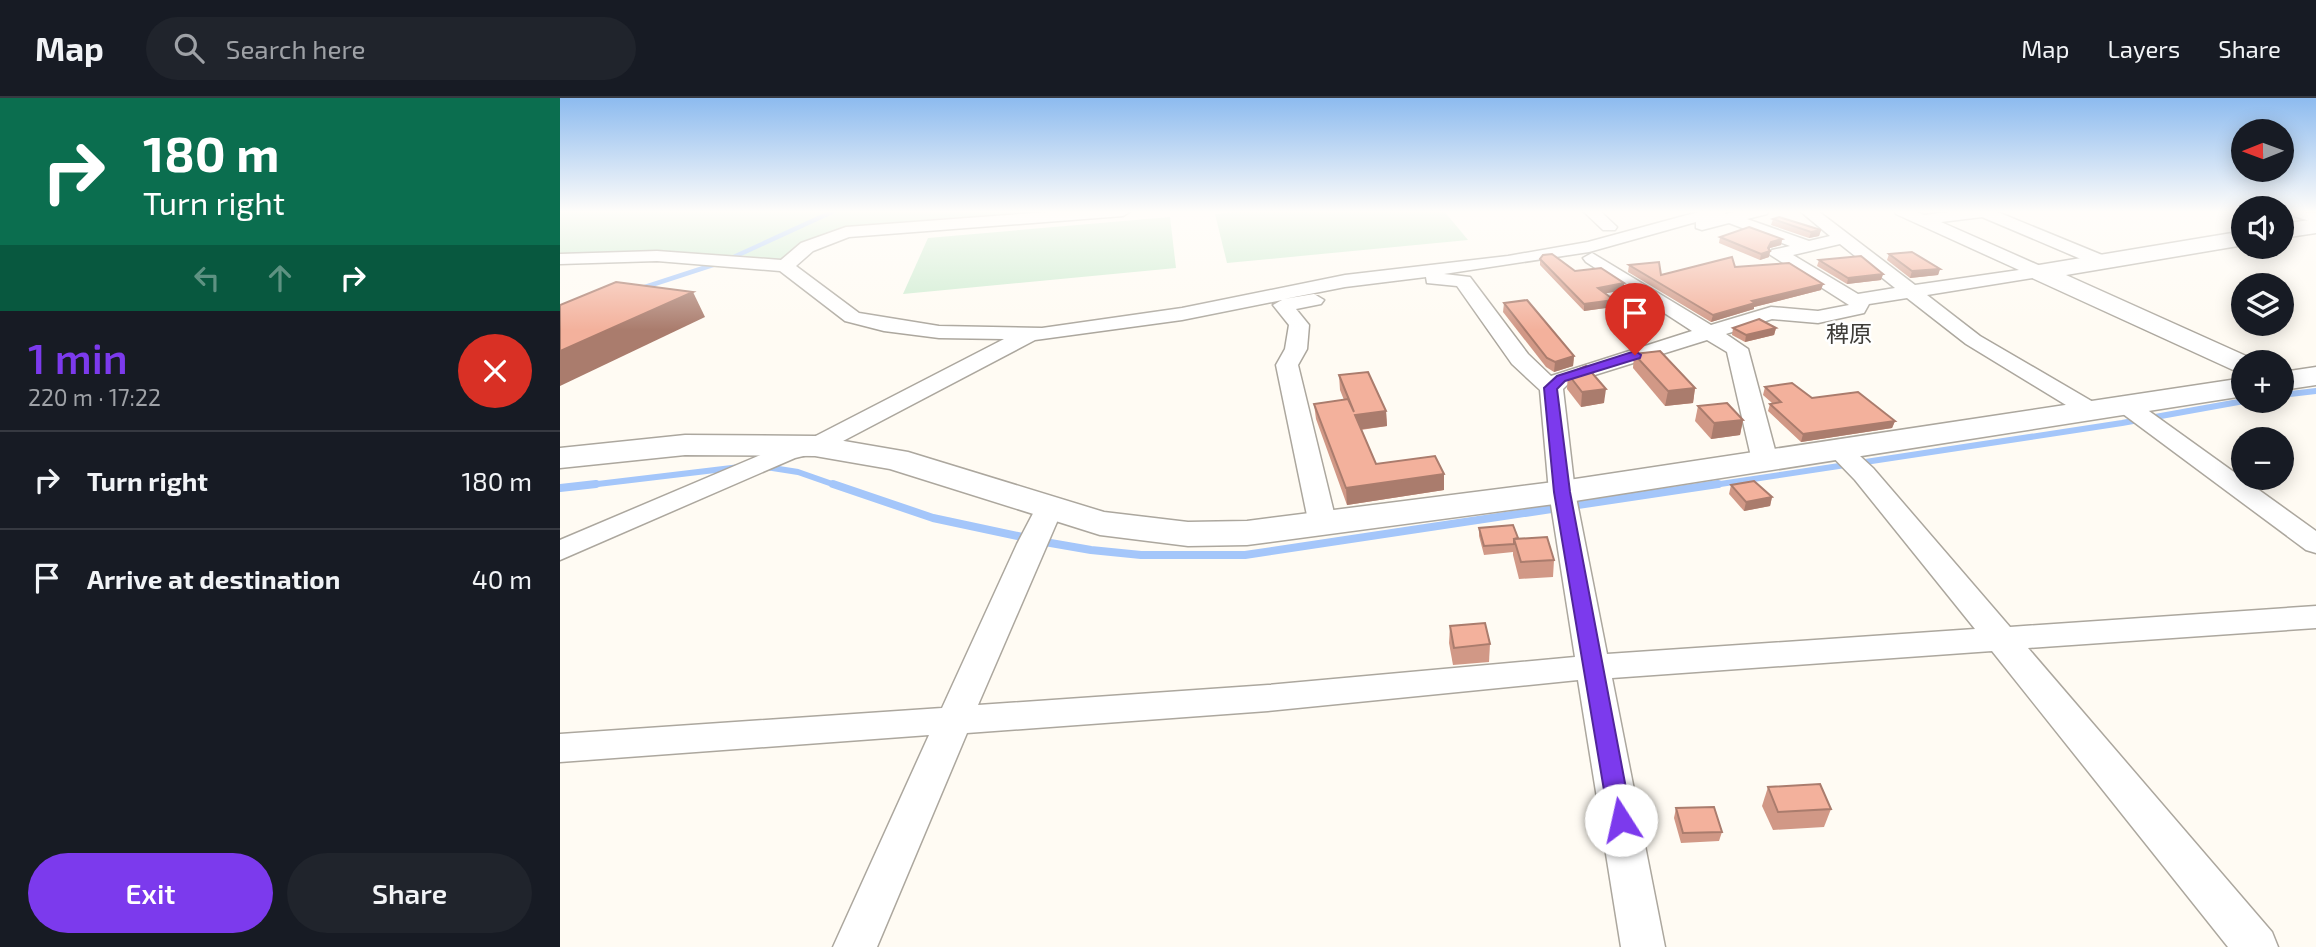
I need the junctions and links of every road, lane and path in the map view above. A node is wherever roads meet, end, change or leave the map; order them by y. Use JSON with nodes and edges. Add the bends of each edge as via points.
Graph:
{"nodes":[{"id":1,"x":803,"y":251,"type":"edge"},
{"id":2,"x":1472,"y":251,"type":"edge"},
{"id":3,"x":1568,"y":251,"type":"edge"},
{"id":4,"x":1622,"y":251,"type":"edge"},
{"id":5,"x":1793,"y":251,"type":"edge"},
{"id":6,"x":1859,"y":251,"type":"edge"},
{"id":7,"x":1991,"y":251,"type":"edge"},
{"id":8,"x":2076,"y":251,"type":"edge"},
{"id":9,"x":2166,"y":251,"type":"edge"},
{"id":10,"x":1389,"y":257,"type":"dead end"},
{"id":11,"x":1592,"y":258,"type":"junction"},
{"id":12,"x":560,"y":259,"type":"edge"},
{"id":13,"x":2101,"y":261,"type":"junction"},
{"id":14,"x":785,"y":266,"type":"junction"},
{"id":15,"x":2039,"y":272,"type":"junction"},
{"id":16,"x":1374,"y":277,"type":"junction"},
{"id":17,"x":1462,"y":281,"type":"junction"},
{"id":18,"x":1912,"y":292,"type":"junction"},
{"id":19,"x":1856,"y":300,"type":"junction"},
{"id":20,"x":916,"y":310,"type":"dead end"},
{"id":21,"x":1709,"y":332,"type":"junction"},
{"id":22,"x":1030,"y":334,"type":"junction"},
{"id":23,"x":2231,"y":360,"type":"edge"},
{"id":24,"x":2316,"y":376,"type":"edge"},
{"id":25,"x":2294,"y":379,"type":"edge"},
{"id":26,"x":1551,"y":388,"type":"junction"},
{"id":27,"x":2231,"y":389,"type":"edge"},
{"id":28,"x":2127,"y":406,"type":"junction"},
{"id":29,"x":2092,"y":411,"type":"junction"},
{"id":30,"x":816,"y":446,"type":"junction"},
{"id":31,"x":1838,"y":450,"type":"junction"},
{"id":32,"x":560,"y":458,"type":"edge"},
{"id":33,"x":1765,"y":461,"type":"junction"},
{"id":34,"x":1562,"y":492,"type":"junction"},
{"id":35,"x":1049,"y":508,"type":"junction"},
{"id":36,"x":1323,"y":525,"type":"junction"},
{"id":37,"x":2316,"y":544,"type":"edge"},
{"id":38,"x":560,"y":551,"type":"edge"},
{"id":39,"x":2316,"y":617,"type":"edge"},
{"id":40,"x":2004,"y":640,"type":"junction"},
{"id":41,"x":1594,"y":667,"type":"junction"},
{"id":42,"x":954,"y":719,"type":"junction"},
{"id":43,"x":560,"y":748,"type":"edge"},
{"id":44,"x":855,"y":947,"type":"edge"},
{"id":45,"x":1643,"y":947,"type":"edge"},
{"id":46,"x":2256,"y":947,"type":"edge"}],
"edges":[{"from":1,"to":14,"type":"street"},
{"from":2,"to":16,"type":"street"},
{"from":3,"to":16,"type":"street"},
{"from":4,"to":11,"type":"street"},
{"from":5,"to":19,"type":"street","via":[[1778,254]]},
{"from":6,"to":18,"type":"street"},
{"from":7,"to":15,"type":"street"},
{"from":8,"to":13,"type":"street"},
{"from":9,"to":13,"type":"street"},
{"from":10,"to":20,"type":"street","via":[[1083,315],[999,319]]},
{"from":11,"to":17,"type":"street"},
{"from":11,"to":21,"type":"street"},
{"from":12,"to":14,"type":"street","via":[[657,256]]},
{"from":13,"to":15,"type":"street"},
{"from":14,"to":22,"type":"street","via":[[852,317],[939,332]]},
{"from":15,"to":18,"type":"street"},
{"from":15,"to":23,"type":"street"},
{"from":16,"to":17,"type":"street"},
{"from":16,"to":22,"type":"street","via":[[1114,326]]},
{"from":17,"to":26,"type":"street","via":[[1520,359]]},
{"from":17,"to":36,"type":"street","via":[[1283,305],[1299,325],[1296,349],[1287,365]]},
{"from":18,"to":19,"type":"street"},
{"from":18,"to":29,"type":"street","via":[[1973,340]]},
{"from":19,"to":21,"type":"street","via":[[1860,303],[1857,309],[1836,315],[1771,313]]},
{"from":21,"to":26,"type":"street","via":[[1561,378]]},
{"from":21,"to":33,"type":"street","via":[[1737,349]]},
{"from":22,"to":30,"type":"street"},
{"from":24,"to":25,"type":"street"},
{"from":26,"to":34,"type":"street"},
{"from":27,"to":28,"type":"street"},
{"from":28,"to":29,"type":"street"},
{"from":28,"to":37,"type":"street"},
{"from":29,"to":31,"type":"street"},
{"from":30,"to":32,"type":"street","via":[[685,445]]},
{"from":30,"to":35,"type":"street","via":[[895,459]]},
{"from":30,"to":38,"type":"street","via":[[786,453]]},
{"from":31,"to":33,"type":"street"},
{"from":31,"to":40,"type":"street","via":[[1864,474]]},
{"from":33,"to":34,"type":"street"},
{"from":34,"to":36,"type":"street"},
{"from":34,"to":41,"type":"street"},
{"from":35,"to":36,"type":"street","via":[[1100,523],[1188,534]]},
{"from":35,"to":42,"type":"street"},
{"from":39,"to":40,"type":"street"},
{"from":40,"to":41,"type":"street"},
{"from":40,"to":46,"type":"street"},
{"from":41,"to":42,"type":"street","via":[[1268,698]]},
{"from":41,"to":45,"type":"street"},
{"from":42,"to":43,"type":"street"},
{"from":42,"to":44,"type":"street"}]}
